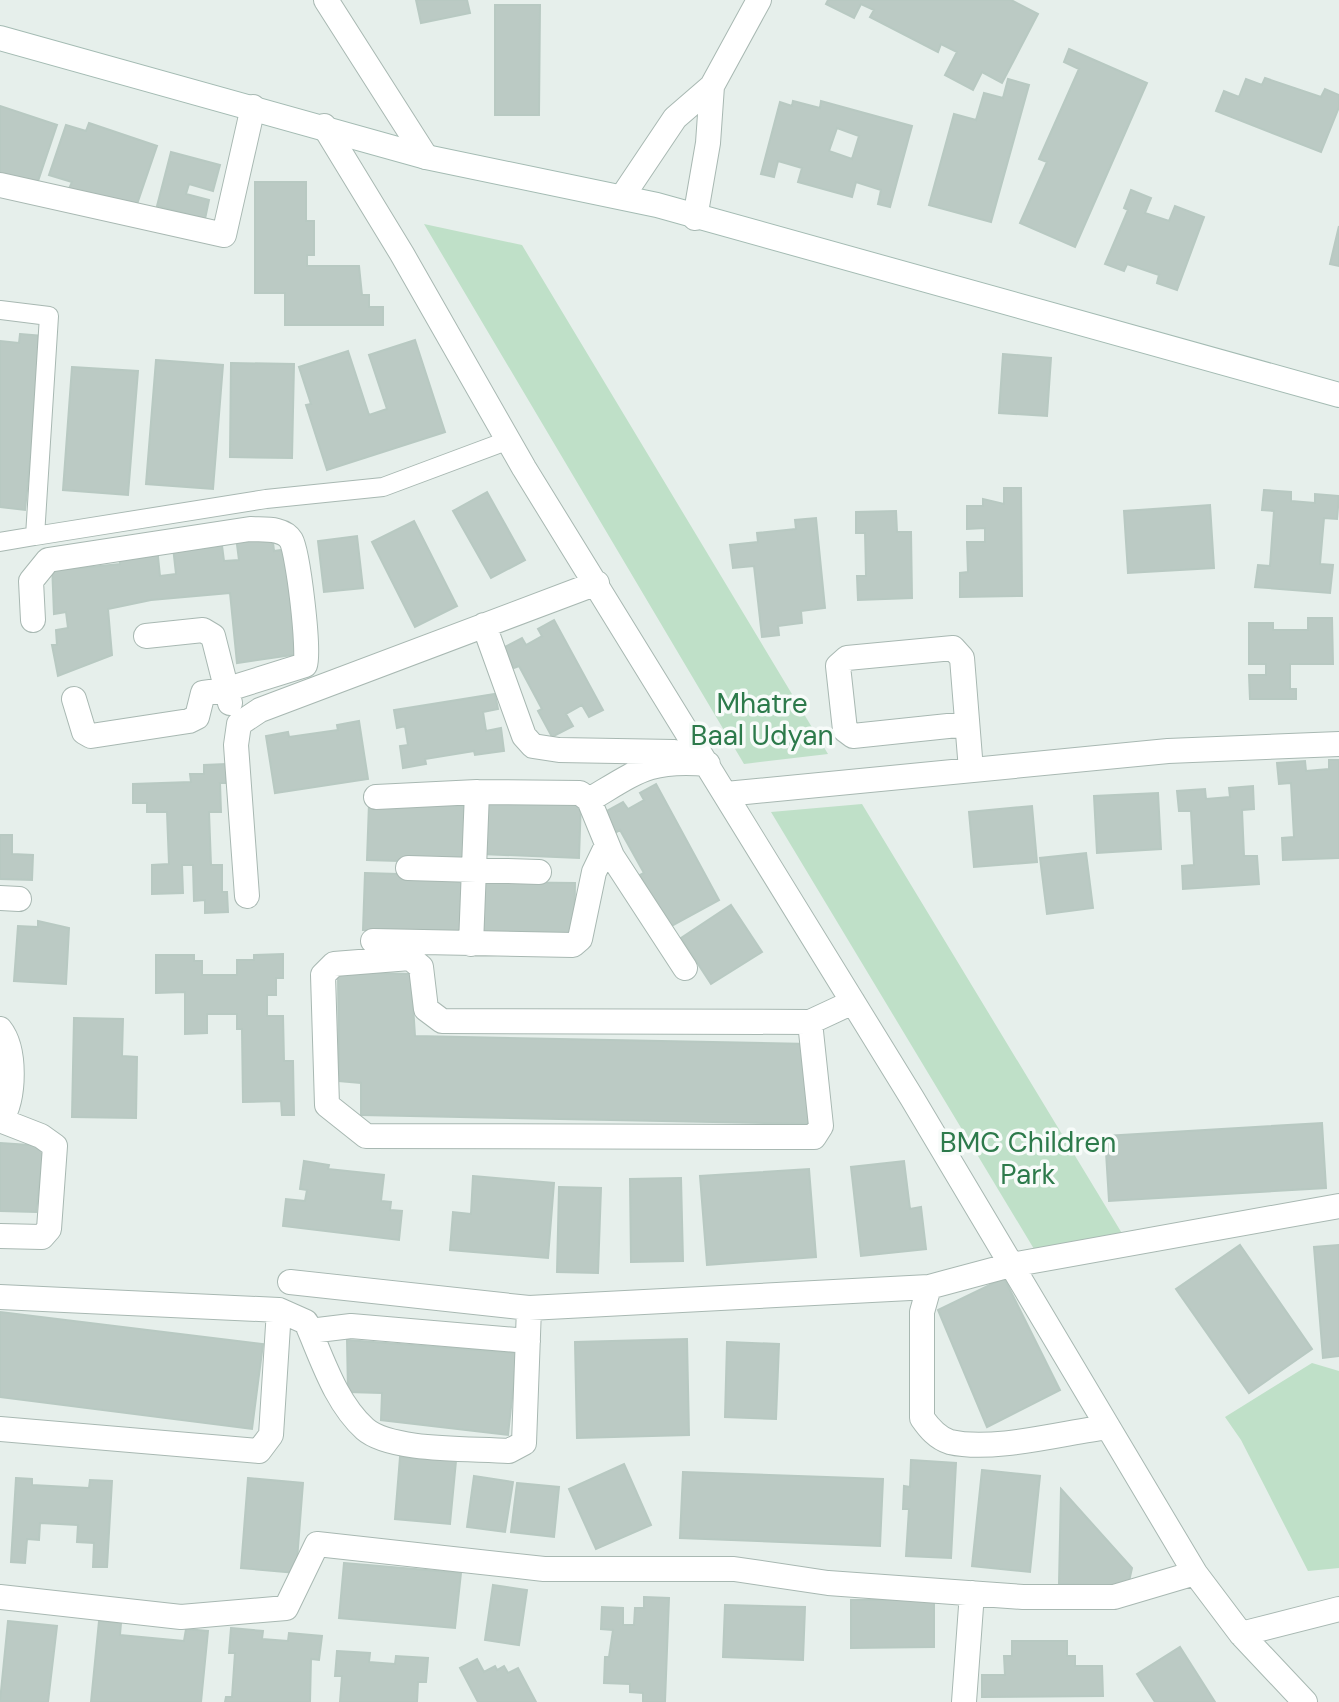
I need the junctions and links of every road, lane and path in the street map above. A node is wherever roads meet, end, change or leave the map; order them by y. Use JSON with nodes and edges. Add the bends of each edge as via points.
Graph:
{"nodes":[{"id":1,"x":326,"y":0,"type":"edge"},
{"id":2,"x":759,"y":0,"type":"edge"},
{"id":3,"x":0,"y":38,"type":"edge"},
{"id":4,"x":712,"y":86,"type":"junction"},
{"id":5,"x":253,"y":107,"type":"junction"},
{"id":6,"x":324,"y":126,"type":"junction"},
{"id":7,"x":426,"y":157,"type":"junction"},
{"id":8,"x":0,"y":185,"type":"edge"},
{"id":9,"x":622,"y":197,"type":"junction"},
{"id":10,"x":695,"y":218,"type":"junction"},
{"id":11,"x":0,"y":310,"type":"edge"},
{"id":12,"x":1339,"y":395,"type":"edge"},
{"id":13,"x":509,"y":440,"type":"junction"},
{"id":14,"x":35,"y":536,"type":"junction"},
{"id":15,"x":0,"y":542,"type":"edge"},
{"id":16,"x":597,"y":583,"type":"junction"},
{"id":17,"x":33,"y":620,"type":"dead end"},
{"id":18,"x":484,"y":625,"type":"junction"},
{"id":19,"x":146,"y":636,"type":"dead end"},
{"id":20,"x":225,"y":690,"type":"junction"},
{"id":21,"x":74,"y":699,"type":"dead end"},
{"id":22,"x":239,"y":724,"type":"junction"},
{"id":23,"x":967,"y":724,"type":"junction"},
{"id":24,"x":1339,"y":744,"type":"edge"},
{"id":25,"x":704,"y":758,"type":"junction"},
{"id":26,"x":971,"y":770,"type":"junction"},
{"id":27,"x":477,"y":792,"type":"junction"},
{"id":28,"x":726,"y":794,"type":"junction"},
{"id":29,"x":376,"y":797,"type":"dead end"},
{"id":30,"x":589,"y":800,"type":"junction"},
{"id":31,"x":607,"y":845,"type":"junction"},
{"id":32,"x":408,"y":868,"type":"dead end"},
{"id":33,"x":474,"y":870,"type":"junction"},
{"id":34,"x":539,"y":872,"type":"dead end"},
{"id":35,"x":247,"y":896,"type":"dead end"},
{"id":36,"x":373,"y":941,"type":"dead end"},
{"id":37,"x":471,"y":944,"type":"junction"},
{"id":38,"x":685,"y":968,"type":"dead end"},
{"id":39,"x":853,"y":1002,"type":"junction"},
{"id":40,"x":810,"y":1022,"type":"junction"},
{"id":41,"x":0,"y":1029,"type":"edge"},
{"id":42,"x":0,"y":1120,"type":"edge"},
{"id":43,"x":1339,"y":1206,"type":"edge"},
{"id":44,"x":0,"y":1236,"type":"edge"},
{"id":45,"x":1011,"y":1265,"type":"junction"},
{"id":46,"x":290,"y":1282,"type":"dead end"},
{"id":47,"x":929,"y":1287,"type":"junction"},
{"id":48,"x":0,"y":1297,"type":"edge"},
{"id":49,"x":529,"y":1308,"type":"junction"},
{"id":50,"x":279,"y":1310,"type":"junction"},
{"id":51,"x":310,"y":1331,"type":"junction"},
{"id":52,"x":528,"y":1341,"type":"junction"},
{"id":53,"x":1107,"y":1427,"type":"junction"},
{"id":54,"x":0,"y":1429,"type":"edge"},
{"id":55,"x":1195,"y":1573,"type":"junction"},
{"id":56,"x":972,"y":1593,"type":"junction"},
{"id":57,"x":0,"y":1597,"type":"edge"},
{"id":58,"x":1339,"y":1609,"type":"edge"},
{"id":59,"x":1241,"y":1634,"type":"junction"},
{"id":60,"x":964,"y":1702,"type":"edge"},
{"id":61,"x":1305,"y":1702,"type":"edge"}],
"edges":[{"from":1,"to":7,"type":"street"},
{"from":2,"to":4,"type":"street"},
{"from":3,"to":5,"type":"street"},
{"from":4,"to":9,"type":"street","via":[[675,118]]},
{"from":4,"to":10,"type":"street"},
{"from":5,"to":6,"type":"street"},
{"from":5,"to":8,"type":"street","via":[[224,235]]},
{"from":6,"to":7,"type":"street"},
{"from":6,"to":13,"type":"street"},
{"from":7,"to":9,"type":"street"},
{"from":9,"to":10,"type":"street"},
{"from":10,"to":12,"type":"street"},
{"from":11,"to":14,"type":"lane","via":[[49,316]]},
{"from":13,"to":14,"type":"lane","via":[[383,487],[266,499]]},
{"from":13,"to":16,"type":"street"},
{"from":14,"to":15,"type":"lane"},
{"from":16,"to":18,"type":"street"},
{"from":16,"to":25,"type":"street"},
{"from":17,"to":20,"type":"street","via":[[31,581],[48,560],[250,529],[280,531],[291,541],[308,657],[305,665]]},
{"from":18,"to":22,"type":"street","via":[[260,710]]},
{"from":18,"to":25,"type":"street","via":[[524,736],[533,746]]},
{"from":19,"to":20,"type":"street","via":[[203,630],[213,636]]},
{"from":20,"to":21,"type":"street","via":[[203,693],[197,717],[189,721],[91,736],[84,732]]},
{"from":20,"to":22,"type":"street"},
{"from":22,"to":35,"type":"street"},
{"from":23,"to":23,"type":"street","via":[[962,658],[953,648],[847,658],[838,666],[845,730],[853,736]]},
{"from":23,"to":26,"type":"street"},
{"from":24,"to":26,"type":"street","via":[[1168,751]]},
{"from":25,"to":28,"type":"street"},
{"from":25,"to":30,"type":"street","via":[[641,769]]},
{"from":26,"to":28,"type":"street"},
{"from":27,"to":29,"type":"street"},
{"from":27,"to":30,"type":"street","via":[[580,793]]},
{"from":27,"to":33,"type":"street"},
{"from":28,"to":39,"type":"street"},
{"from":30,"to":31,"type":"street"},
{"from":31,"to":37,"type":"street","via":[[594,872],[580,939],[573,945]]},
{"from":31,"to":38,"type":"street"},
{"from":32,"to":33,"type":"street"},
{"from":33,"to":34,"type":"street"},
{"from":33,"to":37,"type":"street"},
{"from":36,"to":37,"type":"street"},
{"from":39,"to":40,"type":"street"},
{"from":39,"to":45,"type":"street"},
{"from":40,"to":40,"type":"street","via":[[821,1126],[814,1137],[366,1136],[327,1105],[323,975],[334,964],[410,958],[421,967],[426,1009],[442,1021]]},
{"from":41,"to":42,"type":"street","via":[[10,1042],[9,1108]]},
{"from":42,"to":44,"type":"street","via":[[55,1146],[49,1229],[42,1237]]},
{"from":43,"to":45,"type":"street"},
{"from":45,"to":47,"type":"street"},
{"from":45,"to":53,"type":"street"},
{"from":46,"to":49,"type":"street"},
{"from":47,"to":49,"type":"street"},
{"from":47,"to":53,"type":"street","via":[[922,1312],[922,1418],[932,1432],[949,1442],[1016,1443]]},
{"from":48,"to":50,"type":"street"},
{"from":49,"to":52,"type":"street"},
{"from":50,"to":51,"type":"street","via":[[306,1322]]},
{"from":50,"to":54,"type":"street","via":[[271,1435],[259,1451]]},
{"from":51,"to":52,"type":"street","via":[[351,1326]]},
{"from":51,"to":52,"type":"street","via":[[337,1394],[366,1430],[391,1442],[509,1451],[524,1443]]},
{"from":53,"to":55,"type":"street"},
{"from":55,"to":56,"type":"street","via":[[1114,1597]]},
{"from":55,"to":59,"type":"street"},
{"from":56,"to":57,"type":"street","via":[[828,1583],[734,1569],[544,1569],[317,1544],[286,1608],[181,1617]]},
{"from":56,"to":60,"type":"street"},
{"from":58,"to":59,"type":"street"},
{"from":59,"to":61,"type":"street"}]}
